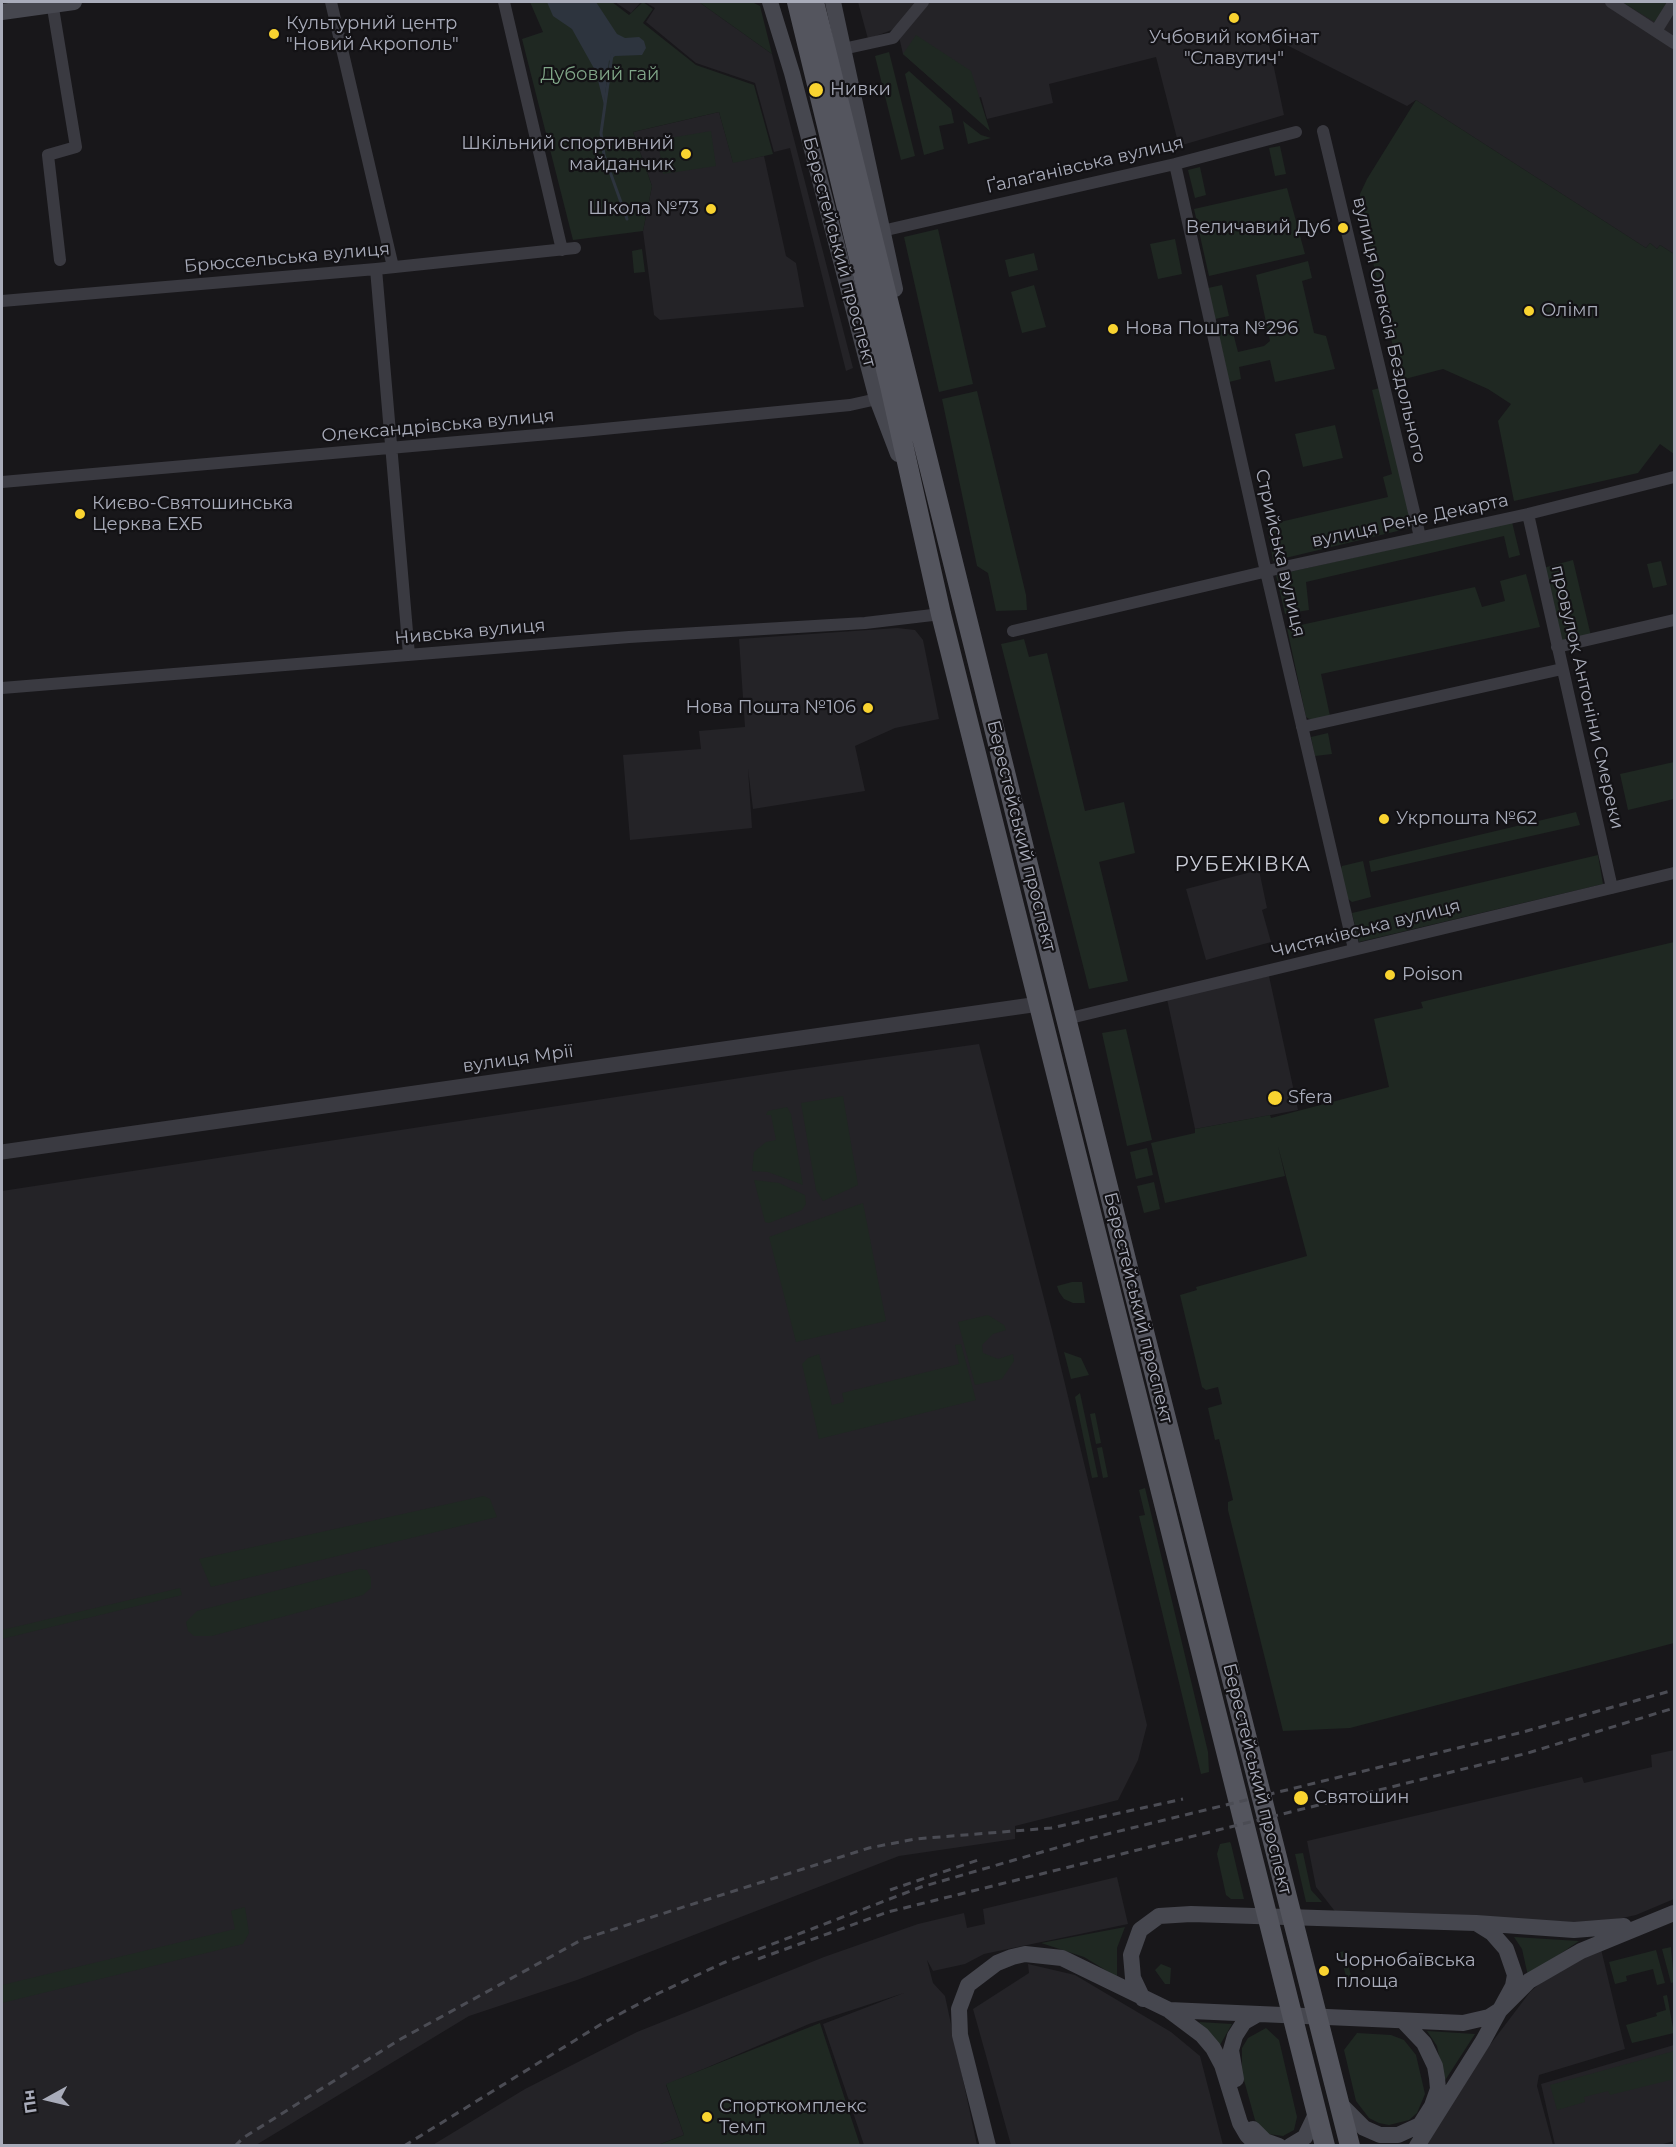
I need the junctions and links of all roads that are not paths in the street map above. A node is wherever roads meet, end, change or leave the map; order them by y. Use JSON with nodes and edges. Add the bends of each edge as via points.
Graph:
{"nodes":[{"id":1,"x":74,"y":2,"type":"edge"},
{"id":2,"x":332,"y":2,"type":"edge"},
{"id":3,"x":504,"y":2,"type":"edge"},
{"id":4,"x":797,"y":2,"type":"edge"},
{"id":5,"x":828,"y":2,"type":"edge"},
{"id":6,"x":833,"y":2,"type":"edge"},
{"id":7,"x":923,"y":2,"type":"edge"},
{"id":8,"x":1611,"y":2,"type":"edge"},
{"id":9,"x":1674,"y":2,"type":"edge"},
{"id":10,"x":52,"y":3,"type":"edge"},
{"id":11,"x":773,"y":9,"type":"edge"},
{"id":12,"x":817,"y":10,"type":"edge"},
{"id":13,"x":2,"y":12,"type":"edge"},
{"id":14,"x":794,"y":27,"type":"dead end"},
{"id":15,"x":1656,"y":31,"type":"junction"},
{"id":16,"x":1674,"y":43,"type":"edge"},
{"id":17,"x":838,"y":50,"type":"junction"},
{"id":18,"x":800,"y":51,"type":"dead end"},
{"id":19,"x":792,"y":73,"type":"junction"},
{"id":20,"x":1323,"y":131,"type":"dead end"},
{"id":21,"x":1296,"y":132,"type":"dead end"},
{"id":22,"x":1175,"y":164,"type":"junction"},
{"id":23,"x":882,"y":231,"type":"junction"},
{"id":24,"x":60,"y":260,"type":"dead end"},
{"id":25,"x":393,"y":267,"type":"junction"},
{"id":26,"x":376,"y":269,"type":"junction"},
{"id":27,"x":2,"y":301,"type":"edge"},
{"id":28,"x":891,"y":388,"type":"junction"},
{"id":29,"x":390,"y":449,"type":"junction"},
{"id":30,"x":932,"y":469,"type":"junction"},
{"id":31,"x":1674,"y":477,"type":"edge"},
{"id":32,"x":2,"y":482,"type":"edge"},
{"id":33,"x":1528,"y":514,"type":"junction"},
{"id":34,"x":1420,"y":537,"type":"junction"},
{"id":35,"x":1266,"y":571,"type":"junction"},
{"id":36,"x":941,"y":614,"type":"junction"},
{"id":37,"x":1674,"y":620,"type":"edge"},
{"id":38,"x":1013,"y":631,"type":"dead end"},
{"id":39,"x":1557,"y":647,"type":"junction"},
{"id":40,"x":409,"y":655,"type":"junction"},
{"id":41,"x":1562,"y":669,"type":"junction"},
{"id":42,"x":2,"y":688,"type":"edge"},
{"id":43,"x":1302,"y":727,"type":"junction"},
{"id":44,"x":1674,"y":873,"type":"edge"},
{"id":45,"x":1612,"y":888,"type":"junction"},
{"id":46,"x":1354,"y":949,"type":"junction"},
{"id":47,"x":1039,"y":1004,"type":"junction"},
{"id":48,"x":1066,"y":1019,"type":"junction"},
{"id":49,"x":2,"y":1152,"type":"edge"},
{"id":50,"x":1674,"y":1918,"type":"edge"},
{"id":51,"x":1652,"y":1922,"type":"junction"},
{"id":52,"x":1476,"y":1923,"type":"junction"},
{"id":53,"x":1143,"y":1999,"type":"junction"},
{"id":54,"x":1169,"y":2010,"type":"junction"},
{"id":55,"x":1500,"y":2010,"type":"junction"},
{"id":56,"x":1258,"y":2014,"type":"junction"},
{"id":57,"x":1404,"y":2022,"type":"junction"},
{"id":58,"x":1338,"y":2101,"type":"junction"},
{"id":59,"x":1317,"y":2112,"type":"junction"},
{"id":60,"x":988,"y":2145,"type":"edge"},
{"id":61,"x":1258,"y":2145,"type":"edge"},
{"id":62,"x":1279,"y":2145,"type":"edge"},
{"id":63,"x":1290,"y":2145,"type":"edge"},
{"id":64,"x":1325,"y":2145,"type":"edge"},
{"id":65,"x":1350,"y":2145,"type":"edge"},
{"id":66,"x":1417,"y":2145,"type":"edge"}],
"edges":[{"from":1,"to":10,"type":"main road"},
{"from":2,"to":25,"type":"street"},
{"from":3,"to":25,"type":"street","name":"Брюссельська вулиця","via":[[568,249]]},
{"from":4,"to":28,"type":"main road","name":"Берестейський проспект"},
{"from":5,"to":12,"type":"main road"},
{"from":6,"to":17,"type":"main road","name":"Берестейський проспект"},
{"from":7,"to":17,"type":"street","via":[[893,38]]},
{"from":8,"to":15,"type":"street"},
{"from":9,"to":15,"type":"street"},
{"from":10,"to":13,"type":"main road"},
{"from":10,"to":24,"type":"street","via":[[76,147],[48,155]]},
{"from":11,"to":14,"type":"main road","via":[[781,23]]},
{"from":11,"to":19,"type":"main road","name":"Берестейський проспект"},
{"from":12,"to":28,"type":"main road","name":"Берестейський проспект"},
{"from":15,"to":16,"type":"street"},
{"from":17,"to":23,"type":"main road","name":"Берестейський проспект"},
{"from":18,"to":19,"type":"main road"},
{"from":19,"to":28,"type":"main road","name":"Берестейський проспект"},
{"from":20,"to":34,"type":"street","name":"вулиця Олексія Бездольного"},
{"from":21,"to":22,"type":"street","name":"Ґалаґанівська вулиця"},
{"from":22,"to":23,"type":"street","name":"Ґалаґанівська вулиця"},
{"from":22,"to":35,"type":"street","name":"Стрийська вулиця"},
{"from":23,"to":30,"type":"main road","name":"Берестейський проспект"},
{"from":25,"to":26,"type":"street","name":"Брюссельська вулиця"},
{"from":26,"to":27,"type":"street","name":"Брюссельська вулиця"},
{"from":26,"to":29,"type":"street"},
{"from":28,"to":29,"type":"street","name":"Олександрівська вулиця","via":[[850,405]]},
{"from":28,"to":30,"type":"main road","name":"Берестейський проспект"},
{"from":28,"to":36,"type":"main road","name":"Берестейський проспект"},
{"from":29,"to":32,"type":"street","name":"Олександрівська вулиця"},
{"from":29,"to":40,"type":"street"},
{"from":30,"to":48,"type":"main road","name":"Берестейський проспект"},
{"from":31,"to":33,"type":"street","name":"вулиця Рене Декарта"},
{"from":33,"to":34,"type":"street","name":"вулиця Рене Декарта"},
{"from":33,"to":39,"type":"street","name":"провулок Антоніни Смереки"},
{"from":34,"to":35,"type":"street","name":"вулиця Рене Декарта"},
{"from":35,"to":38,"type":"street","name":"вулиця Рене Декарта"},
{"from":35,"to":43,"type":"street","name":"Стрийська вулиця"},
{"from":36,"to":40,"type":"street","name":"Нивська вулиця","via":[[865,623]]},
{"from":36,"to":47,"type":"main road","name":"Берестейський проспект"},
{"from":37,"to":39,"type":"street"},
{"from":39,"to":41,"type":"street","name":"провулок Антоніни Смереки"},
{"from":40,"to":42,"type":"street","name":"Нивська вулиця"},
{"from":41,"to":43,"type":"street"},
{"from":41,"to":45,"type":"street","name":"провулок Антоніни Смереки"},
{"from":43,"to":46,"type":"street","name":"Стрийська вулиця"},
{"from":44,"to":45,"type":"street","name":"Чистяківська вулиця"},
{"from":45,"to":46,"type":"street","name":"Чистяківська вулиця"},
{"from":46,"to":48,"type":"street","name":"Чистяківська вулиця"},
{"from":47,"to":49,"type":"street","name":"вулиця Мрії"},
{"from":47,"to":59,"type":"main road","name":"Берестейський проспект"},
{"from":48,"to":58,"type":"main road","name":"Берестейський проспект"},
{"from":50,"to":51,"type":"main road"},
{"from":51,"to":52,"type":"main road","via":[[1574,1930]]},
{"from":51,"to":55,"type":"main road","via":[[1601,1941],[1544,1971]]},
{"from":52,"to":53,"type":"main road","via":[[1159,1916],[1140,1930],[1131,1955],[1133,1978]]},
{"from":52,"to":55,"type":"main road","via":[[1500,1940],[1511,1958],[1514,1986]]},
{"from":53,"to":54,"type":"main road"},
{"from":53,"to":60,"type":"main road","via":[[1084,1966],[1044,1954],[1025,1954],[997,1963],[968,1985],[958,2010],[960,2035]]},
{"from":54,"to":56,"type":"main road"},
{"from":54,"to":61,"type":"main road","via":[[1213,2048],[1240,2123]]},
{"from":55,"to":57,"type":"main road","via":[[1489,2018],[1463,2024]]},
{"from":55,"to":66,"type":"main road"},
{"from":56,"to":57,"type":"main road"},
{"from":56,"to":62,"type":"main road","via":[[1244,2022],[1235,2036],[1232,2065],[1247,2120],[1256,2133]]},
{"from":57,"to":58,"type":"main road","via":[[1427,2049],[1437,2078],[1432,2106],[1420,2125],[1398,2134],[1380,2135],[1354,2120]]},
{"from":58,"to":65,"type":"main road","name":"Берестейський проспект"},
{"from":59,"to":63,"type":"main road","via":[[1305,2137]]},
{"from":59,"to":64,"type":"main road","name":"Берестейський проспект"}]}
